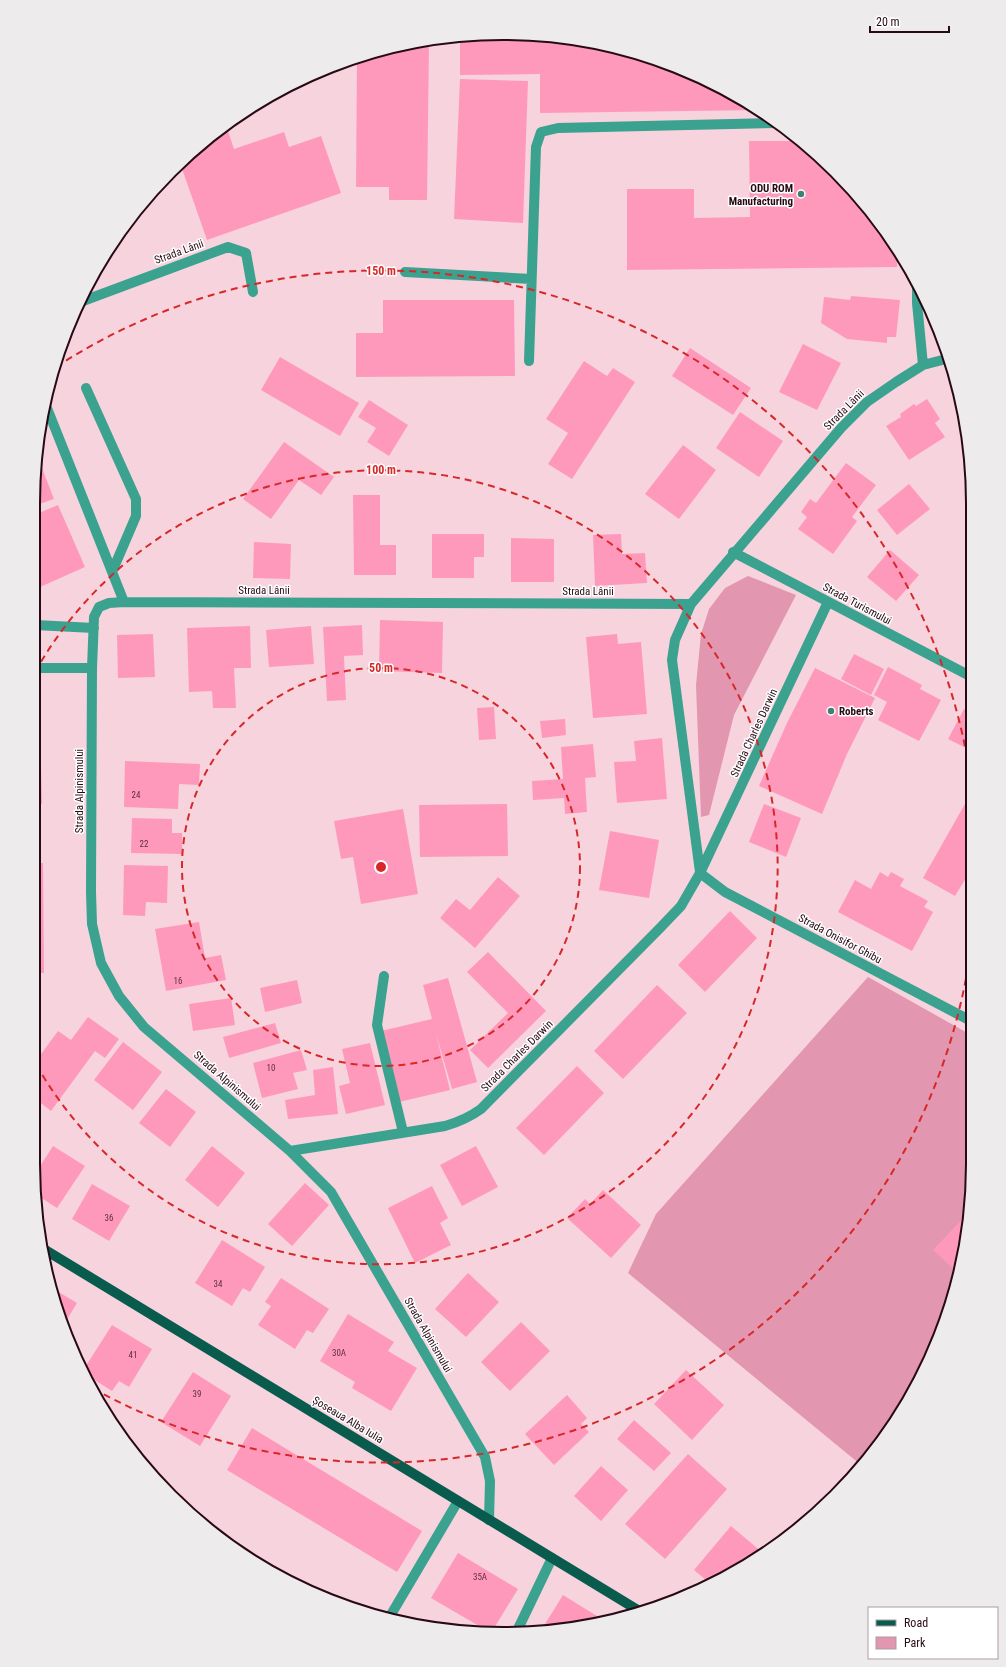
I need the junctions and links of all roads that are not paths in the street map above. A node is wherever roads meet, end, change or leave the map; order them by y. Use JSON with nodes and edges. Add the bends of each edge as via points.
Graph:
{"nodes":[{"id":1,"x":767,"y":123,"type":"edge"},
{"id":2,"x":405,"y":272,"type":"dead end"},
{"id":3,"x":532,"y":279,"type":"junction"},
{"id":4,"x":253,"y":292,"type":"dead end"},
{"id":5,"x":917,"y":296,"type":"edge"},
{"id":6,"x":87,"y":299,"type":"edge"},
{"id":7,"x":943,"y":360,"type":"edge"},
{"id":8,"x":529,"y":361,"type":"dead end"},
{"id":9,"x":923,"y":365,"type":"junction"},
{"id":10,"x":86,"y":388,"type":"dead end"},
{"id":11,"x":49,"y":413,"type":"edge"},
{"id":12,"x":733,"y":552,"type":"junction"},
{"id":13,"x":112,"y":572,"type":"junction"},
{"id":14,"x":124,"y":602,"type":"junction"},
{"id":15,"x":828,"y":602,"type":"junction"},
{"id":16,"x":691,"y":604,"type":"junction"},
{"id":17,"x":94,"y":617,"type":"joint"},
{"id":18,"x":40,"y":625,"type":"edge"},
{"id":19,"x":94,"y":628,"type":"junction"},
{"id":20,"x":40,"y":668,"type":"edge"},
{"id":21,"x":92,"y":668,"type":"junction"},
{"id":22,"x":966,"y":674,"type":"edge"},
{"id":23,"x":700,"y":873,"type":"junction"},
{"id":24,"x":384,"y":976,"type":"dead end"},
{"id":25,"x":966,"y":1018,"type":"edge"},
{"id":26,"x":403,"y":1132,"type":"junction"},
{"id":27,"x":290,"y":1151,"type":"junction"},
{"id":28,"x":49,"y":1252,"type":"edge"},
{"id":29,"x":458,"y":1501,"type":"junction"},
{"id":30,"x":489,"y":1520,"type":"junction"},
{"id":31,"x":552,"y":1558,"type":"junction"},
{"id":32,"x":634,"y":1608,"type":"edge"},
{"id":33,"x":392,"y":1613,"type":"edge"},
{"id":34,"x":519,"y":1626,"type":"edge"}],
"edges":[{"from":1,"to":3,"type":"street","via":[[558,128],[541,132],[536,147]]},
{"from":2,"to":3,"type":"street"},
{"from":3,"to":8,"type":"street"},
{"from":4,"to":6,"type":"street","name":"Strada Lânii","via":[[246,253],[228,247]]},
{"from":5,"to":9,"type":"street"},
{"from":7,"to":9,"type":"street","name":"Strada Lânii"},
{"from":9,"to":12,"type":"street","name":"Strada Lânii","via":[[867,402],[841,428]]},
{"from":10,"to":13,"type":"street","via":[[136,499],[136,516]]},
{"from":11,"to":13,"type":"street"},
{"from":12,"to":15,"type":"street","name":"Strada Turismului"},
{"from":12,"to":16,"type":"street","name":"Strada Lânii"},
{"from":13,"to":14,"type":"street"},
{"from":14,"to":16,"type":"street","name":"Strada Lânii"},
{"from":14,"to":17,"type":"street","name":"Strada Lânii","via":[[99,607]]},
{"from":15,"to":22,"type":"street","name":"Strada Turismului"},
{"from":15,"to":23,"type":"street","name":"Strada Charles Darwin"},
{"from":16,"to":23,"type":"street","via":[[677,634],[672,660]]},
{"from":17,"to":19,"type":"street","name":"Strada Alpinismului"},
{"from":18,"to":19,"type":"street"},
{"from":19,"to":21,"type":"street","name":"Strada Alpinismului"},
{"from":20,"to":21,"type":"street"},
{"from":21,"to":27,"type":"street","name":"Strada Alpinismului","via":[[91,899],[92,924],[101,963],[119,996],[144,1026]]},
{"from":23,"to":25,"type":"street","name":"Strada Onisifor Ghibu","via":[[725,892]]},
{"from":23,"to":26,"type":"street","name":"Strada Charles Darwin","via":[[680,906],[662,927],[481,1109],[461,1121],[445,1126]]},
{"from":24,"to":26,"type":"street","via":[[378,1025]]},
{"from":26,"to":27,"type":"street","name":"Strada Charles Darwin"},
{"from":27,"to":30,"type":"street","name":"Strada Alpinismului","via":[[331,1192],[485,1457],[490,1481]]},
{"from":28,"to":29,"type":"main road","name":"Șoseaua Alba Iulia"},
{"from":29,"to":30,"type":"main road","name":"Șoseaua Alba Iulia"},
{"from":29,"to":33,"type":"street"},
{"from":30,"to":31,"type":"main road","name":"Șoseaua Alba Iulia"},
{"from":31,"to":32,"type":"main road","name":"Șoseaua Alba Iulia"},
{"from":31,"to":34,"type":"street"}]}
